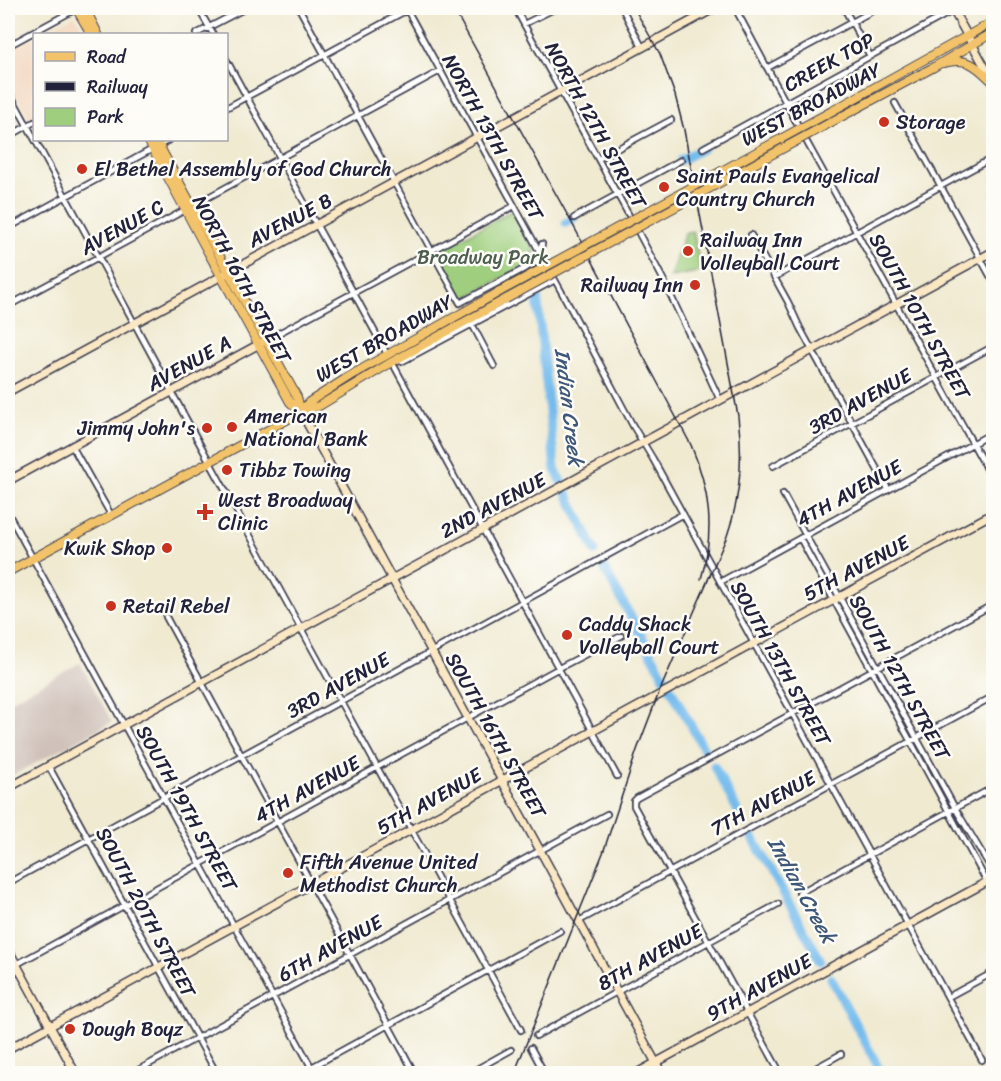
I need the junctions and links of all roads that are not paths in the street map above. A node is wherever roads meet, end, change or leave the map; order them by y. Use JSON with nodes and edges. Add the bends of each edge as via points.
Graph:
{"nodes":[{"id":1,"x":79,"y":8,"type":"edge"},
{"id":2,"x":198,"y":8,"type":"edge"},
{"id":3,"x":246,"y":8,"type":"edge"},
{"id":4,"x":299,"y":8,"type":"edge"},
{"id":5,"x":515,"y":8,"type":"edge"},
{"id":6,"x":556,"y":8,"type":"edge"},
{"id":7,"x":622,"y":8,"type":"edge"},
{"id":8,"x":715,"y":8,"type":"edge"},
{"id":9,"x":735,"y":8,"type":"edge"},
{"id":10,"x":844,"y":8,"type":"edge"},
{"id":11,"x":878,"y":8,"type":"edge"},
{"id":12,"x":955,"y":8,"type":"edge"},
{"id":13,"x":406,"y":9,"type":"edge"},
{"id":14,"x":993,"y":21,"type":"edge"},
{"id":15,"x":851,"y":22,"type":"junction"},
{"id":16,"x":524,"y":24,"type":"junction"},
{"id":17,"x":209,"y":27,"type":"junction"},
{"id":18,"x":91,"y":33,"type":"edge"},
{"id":19,"x":98,"y":33,"type":"edge"},
{"id":20,"x":198,"y":33,"type":"edge"},
{"id":21,"x":212,"y":33,"type":"edge"},
{"id":22,"x":992,"y":33,"type":"edge"},
{"id":23,"x":967,"y":35,"type":"junction"},
{"id":24,"x":972,"y":44,"type":"junction"},
{"id":25,"x":8,"y":46,"type":"edge"},
{"id":26,"x":642,"y":47,"type":"junction"},
{"id":27,"x":325,"y":55,"type":"junction"},
{"id":28,"x":870,"y":56,"type":"junction"},
{"id":29,"x":228,"y":63,"type":"edge"},
{"id":30,"x":934,"y":66,"type":"junction"},
{"id":31,"x":767,"y":68,"type":"junction"},
{"id":32,"x":440,"y":71,"type":"junction"},
{"id":33,"x":993,"y":83,"type":"edge"},
{"id":34,"x":8,"y":90,"type":"edge"},
{"id":35,"x":561,"y":91,"type":"junction"},
{"id":36,"x":247,"y":97,"type":"junction"},
{"id":37,"x":786,"y":102,"type":"junction"},
{"id":38,"x":895,"y":103,"type":"dead end"},
{"id":39,"x":228,"y":107,"type":"edge"},
{"id":40,"x":358,"y":116,"type":"junction"},
{"id":41,"x":671,"y":120,"type":"dead end"},
{"id":42,"x":33,"y":123,"type":"edge"},
{"id":43,"x":27,"y":126,"type":"junction"},
{"id":44,"x":8,"y":137,"type":"edge"},
{"id":45,"x":33,"y":137,"type":"edge"},
{"id":46,"x":477,"y":137,"type":"junction"},
{"id":47,"x":35,"y":141,"type":"edge"},
{"id":48,"x":156,"y":144,"type":"edge"},
{"id":49,"x":703,"y":148,"type":"dead end"},
{"id":50,"x":993,"y":157,"type":"edge"},
{"id":51,"x":280,"y":158,"type":"junction"},
{"id":52,"x":598,"y":159,"type":"junction"},
{"id":53,"x":681,"y":159,"type":"dead end"},
{"id":54,"x":394,"y":182,"type":"junction"},
{"id":55,"x":940,"y":186,"type":"junction"},
{"id":56,"x":617,"y":194,"type":"junction"},
{"id":57,"x":66,"y":196,"type":"junction"},
{"id":58,"x":514,"y":206,"type":"junction"},
{"id":59,"x":189,"y":207,"type":"junction"},
{"id":60,"x":574,"y":218,"type":"dead end"},
{"id":61,"x":316,"y":224,"type":"junction"},
{"id":62,"x":8,"y":228,"type":"edge"},
{"id":63,"x":856,"y":232,"type":"junction"},
{"id":64,"x":751,"y":235,"type":"dead end"},
{"id":65,"x":542,"y":244,"type":"dead end"},
{"id":66,"x":431,"y":250,"type":"junction"},
{"id":67,"x":993,"y":251,"type":"edge"},
{"id":68,"x":540,"y":253,"type":"junction"},
{"id":69,"x":99,"y":256,"type":"junction"},
{"id":70,"x":980,"y":259,"type":"junction"},
{"id":71,"x":229,"y":272,"type":"junction"},
{"id":72,"x":221,"y":276,"type":"junction"},
{"id":73,"x":774,"y":277,"type":"junction"},
{"id":74,"x":555,"y":280,"type":"junction"},
{"id":75,"x":993,"y":283,"type":"edge"},
{"id":76,"x":354,"y":293,"type":"junction"},
{"id":77,"x":896,"y":304,"type":"junction"},
{"id":78,"x":8,"y":306,"type":"edge"},
{"id":79,"x":135,"y":323,"type":"junction"},
{"id":80,"x":472,"y":324,"type":"junction"},
{"id":81,"x":262,"y":342,"type":"junction"},
{"id":82,"x":993,"y":346,"type":"edge"},
{"id":83,"x":812,"y":350,"type":"junction"},
{"id":84,"x":389,"y":358,"type":"junction"},
{"id":85,"x":494,"y":366,"type":"dead end"},
{"id":86,"x":936,"y":377,"type":"junction"},
{"id":87,"x":8,"y":392,"type":"edge"},
{"id":88,"x":171,"y":392,"type":"junction"},
{"id":89,"x":720,"y":399,"type":"junction"},
{"id":90,"x":301,"y":412,"type":"junction"},
{"id":91,"x":852,"y":423,"type":"junction"},
{"id":92,"x":993,"y":432,"type":"edge"},
{"id":93,"x":642,"y":442,"type":"junction"},
{"id":94,"x":972,"y":444,"type":"junction"},
{"id":95,"x":72,"y":446,"type":"junction"},
{"id":96,"x":210,"y":462,"type":"junction"},
{"id":97,"x":773,"y":466,"type":"dead end"},
{"id":98,"x":8,"y":481,"type":"edge"},
{"id":99,"x":993,"y":482,"type":"edge"},
{"id":100,"x":888,"y":489,"type":"junction"},
{"id":101,"x":783,"y":494,"type":"dead end"},
{"id":102,"x":8,"y":513,"type":"edge"},
{"id":103,"x":993,"y":513,"type":"edge"},
{"id":104,"x":683,"y":514,"type":"junction"},
{"id":105,"x":111,"y":515,"type":"junction"},
{"id":106,"x":483,"y":529,"type":"junction"},
{"id":107,"x":805,"y":534,"type":"junction"},
{"id":108,"x":800,"y":538,"type":"junction"},
{"id":109,"x":32,"y":558,"type":"junction"},
{"id":110,"x":8,"y":572,"type":"edge"},
{"id":111,"x":392,"y":578,"type":"junction"},
{"id":112,"x":720,"y":582,"type":"junction"},
{"id":113,"x":836,"y":598,"type":"junction"},
{"id":114,"x":522,"y":602,"type":"junction"},
{"id":115,"x":993,"y":604,"type":"edge"},
{"id":116,"x":166,"y":617,"type":"dead end"},
{"id":117,"x":301,"y":628,"type":"junction"},
{"id":118,"x":621,"y":636,"type":"dead end"},
{"id":119,"x":753,"y":643,"type":"junction"},
{"id":120,"x":432,"y":651,"type":"junction"},
{"id":121,"x":878,"y":667,"type":"junction"},
{"id":122,"x":559,"y":668,"type":"junction"},
{"id":123,"x":872,"y":670,"type":"junction"},
{"id":124,"x":202,"y":682,"type":"junction"},
{"id":125,"x":993,"y":696,"type":"edge"},
{"id":126,"x":341,"y":701,"type":"junction"},
{"id":127,"x":792,"y":713,"type":"junction"},
{"id":128,"x":468,"y":718,"type":"junction"},
{"id":129,"x":124,"y":724,"type":"junction"},
{"id":130,"x":592,"y":730,"type":"junction"},
{"id":131,"x":916,"y":737,"type":"junction"},
{"id":132,"x":910,"y":741,"type":"junction"},
{"id":133,"x":242,"y":755,"type":"junction"},
{"id":134,"x":48,"y":765,"type":"junction"},
{"id":135,"x":377,"y":767,"type":"junction"},
{"id":136,"x":617,"y":776,"type":"dead end"},
{"id":137,"x":502,"y":780,"type":"junction"},
{"id":138,"x":830,"y":784,"type":"junction"},
{"id":139,"x":993,"y":787,"type":"edge"},
{"id":140,"x":8,"y":788,"type":"edge"},
{"id":141,"x":164,"y":797,"type":"junction"},
{"id":142,"x":952,"y":810,"type":"junction"},
{"id":143,"x":607,"y":814,"type":"dead end"},
{"id":144,"x":278,"y":821,"type":"junction"},
{"id":145,"x":411,"y":829,"type":"junction"},
{"id":146,"x":88,"y":838,"type":"junction"},
{"id":147,"x":541,"y":850,"type":"junction"},
{"id":148,"x":870,"y":855,"type":"junction"},
{"id":149,"x":200,"y":864,"type":"junction"},
{"id":150,"x":670,"y":871,"type":"junction"},
{"id":151,"x":991,"y":878,"type":"edge"},
{"id":152,"x":8,"y":883,"type":"edge"},
{"id":153,"x":312,"y":883,"type":"junction"},
{"id":154,"x":799,"y":893,"type":"dead end"},
{"id":155,"x":450,"y":900,"type":"junction"},
{"id":156,"x":778,"y":904,"type":"dead end"},
{"id":157,"x":124,"y":905,"type":"junction"},
{"id":158,"x":579,"y":921,"type":"junction"},
{"id":159,"x":908,"y":925,"type":"junction"},
{"id":160,"x":234,"y":926,"type":"junction"},
{"id":161,"x":560,"y":931,"type":"dead end"},
{"id":162,"x":709,"y":942,"type":"junction"},
{"id":163,"x":8,"y":949,"type":"edge"},
{"id":164,"x":351,"y":954,"type":"junction"},
{"id":165,"x":16,"y":964,"type":"junction"},
{"id":166,"x":158,"y":967,"type":"junction"},
{"id":167,"x":8,"y":969,"type":"edge"},
{"id":168,"x":489,"y":970,"type":"junction"},
{"id":169,"x":993,"y":972,"type":"edge"},
{"id":170,"x":618,"y":992,"type":"junction"},
{"id":171,"x":272,"y":996,"type":"junction"},
{"id":172,"x":948,"y":997,"type":"junction"},
{"id":173,"x":747,"y":1012,"type":"junction"},
{"id":174,"x":389,"y":1024,"type":"junction"},
{"id":175,"x":50,"y":1026,"type":"junction"},
{"id":176,"x":521,"y":1030,"type":"dead end"},
{"id":177,"x":536,"y":1036,"type":"dead end"},
{"id":178,"x":197,"y":1038,"type":"junction"},
{"id":179,"x":531,"y":1048,"type":"dead end"},
{"id":180,"x":8,"y":1049,"type":"edge"},
{"id":181,"x":511,"y":1050,"type":"dead end"},
{"id":182,"x":841,"y":1054,"type":"dead end"},
{"id":183,"x":982,"y":1060,"type":"dead end"},
{"id":184,"x":656,"y":1062,"type":"junction"},
{"id":185,"x":311,"y":1067,"type":"junction"},
{"id":186,"x":76,"y":1074,"type":"edge"},
{"id":187,"x":131,"y":1074,"type":"edge"},
{"id":188,"x":217,"y":1074,"type":"edge"},
{"id":189,"x":299,"y":1074,"type":"edge"},
{"id":190,"x":315,"y":1074,"type":"edge"},
{"id":191,"x":415,"y":1074,"type":"edge"},
{"id":192,"x":468,"y":1074,"type":"edge"},
{"id":193,"x":545,"y":1074,"type":"edge"},
{"id":194,"x":635,"y":1074,"type":"edge"},
{"id":195,"x":663,"y":1074,"type":"edge"},
{"id":196,"x":781,"y":1074,"type":"edge"},
{"id":197,"x":805,"y":1074,"type":"edge"}],
"edges":[{"from":1,"to":18,"type":"main road"},
{"from":1,"to":19,"type":"main road"},
{"from":1,"to":25,"type":"street"},
{"from":2,"to":17,"type":"street"},
{"from":3,"to":17,"type":"street"},
{"from":4,"to":27,"type":"street"},
{"from":5,"to":16,"type":"street","name":"NORTH 12TH STREET"},
{"from":6,"to":16,"type":"street"},
{"from":7,"to":26,"type":"street"},
{"from":8,"to":26,"type":"street","name":"AVENUE B"},
{"from":9,"to":31,"type":"street","name":"SOUTH 10TH STREET"},
{"from":10,"to":15,"type":"street"},
{"from":11,"to":15,"type":"street"},
{"from":12,"to":23,"type":"street"},
{"from":12,"to":28,"type":"street","name":"CREEK TOP"},
{"from":13,"to":27,"type":"street"},
{"from":13,"to":32,"type":"street","name":"NORTH 13TH STREET"},
{"from":14,"to":23,"type":"main road","name":"WEST BROADWAY"},
{"from":15,"to":28,"type":"street"},
{"from":15,"to":31,"type":"street"},
{"from":16,"to":35,"type":"street","name":"NORTH 12TH STREET"},
{"from":17,"to":20,"type":"street"},
{"from":17,"to":21,"type":"street"},
{"from":22,"to":24,"type":"main road","name":"WEST BROADWAY"},
{"from":23,"to":24,"type":"street"},
{"from":23,"to":84,"type":"main road","name":"WEST BROADWAY","bridge":true,"via":[[501,291]]},
{"from":24,"to":30,"type":"main road","name":"WEST BROADWAY"},
{"from":24,"to":33,"type":"street"},
{"from":26,"to":35,"type":"street","name":"AVENUE B"},
{"from":27,"to":36,"type":"street"},
{"from":27,"to":40,"type":"street"},
{"from":28,"to":37,"type":"street","name":"CREEK TOP"},
{"from":29,"to":36,"type":"street"},
{"from":30,"to":33,"type":"main road","via":[[965,61]]},
{"from":30,"to":84,"type":"main road","name":"WEST BROADWAY","bridge":true,"via":[[506,299]]},
{"from":31,"to":37,"type":"street","name":"SOUTH 10TH STREET"},
{"from":32,"to":40,"type":"street","name":"AVENUE C"},
{"from":32,"to":46,"type":"street","name":"NORTH 13TH STREET"},
{"from":34,"to":43,"type":"street"},
{"from":35,"to":46,"type":"street","name":"AVENUE B"},
{"from":35,"to":52,"type":"street","name":"NORTH 12TH STREET"},
{"from":36,"to":39,"type":"street"},
{"from":36,"to":51,"type":"street"},
{"from":37,"to":49,"type":"street","name":"CREEK TOP"},
{"from":37,"to":63,"type":"street","name":"SOUTH 10TH STREET"},
{"from":38,"to":55,"type":"street"},
{"from":40,"to":51,"type":"street","name":"AVENUE C"},
{"from":40,"to":54,"type":"street"},
{"from":41,"to":52,"type":"street"},
{"from":42,"to":43,"type":"street"},
{"from":43,"to":44,"type":"street"},
{"from":43,"to":45,"type":"street"},
{"from":46,"to":54,"type":"street","name":"AVENUE B"},
{"from":46,"to":58,"type":"street","name":"NORTH 13TH STREET"},
{"from":47,"to":57,"type":"street"},
{"from":48,"to":57,"type":"street"},
{"from":48,"to":59,"type":"main road","name":"NORTH 16TH STREET"},
{"from":50,"to":55,"type":"street"},
{"from":51,"to":59,"type":"street","name":"AVENUE C"},
{"from":51,"to":61,"type":"street"},
{"from":52,"to":56,"type":"street","name":"NORTH 12TH STREET"},
{"from":53,"to":56,"type":"street"},
{"from":54,"to":61,"type":"street","name":"AVENUE B"},
{"from":54,"to":66,"type":"street"},
{"from":55,"to":63,"type":"street"},
{"from":55,"to":70,"type":"street"},
{"from":56,"to":60,"type":"street"},
{"from":56,"to":89,"type":"street","name":"NORTH 12TH STREET"},
{"from":57,"to":62,"type":"street"},
{"from":57,"to":69,"type":"street"},
{"from":58,"to":66,"type":"street","name":"AVENUE A"},
{"from":58,"to":68,"type":"street","name":"NORTH 13TH STREET"},
{"from":59,"to":69,"type":"street","name":"AVENUE C"},
{"from":59,"to":71,"type":"main road","name":"NORTH 16TH STREET"},
{"from":59,"to":72,"type":"main road","name":"NORTH 16TH STREET"},
{"from":61,"to":71,"type":"street","name":"AVENUE B"},
{"from":61,"to":76,"type":"street"},
{"from":63,"to":73,"type":"street"},
{"from":63,"to":77,"type":"street","name":"SOUTH 10TH STREET"},
{"from":64,"to":73,"type":"street"},
{"from":65,"to":68,"type":"street"},
{"from":66,"to":68,"type":"street","via":[[460,303],[537,262]]},
{"from":66,"to":76,"type":"street","name":"AVENUE A"},
{"from":67,"to":70,"type":"street","name":"2ND AVENUE"},
{"from":68,"to":74,"type":"street","name":"NORTH 13TH STREET"},
{"from":69,"to":78,"type":"street","name":"AVENUE C"},
{"from":69,"to":79,"type":"street"},
{"from":70,"to":75,"type":"street"},
{"from":70,"to":77,"type":"street","name":"2ND AVENUE"},
{"from":71,"to":72,"type":"street","name":"AVENUE B"},
{"from":71,"to":81,"type":"main road","name":"NORTH 16TH STREET"},
{"from":72,"to":79,"type":"street","name":"AVENUE B"},
{"from":72,"to":81,"type":"main road","name":"NORTH 16TH STREET"},
{"from":73,"to":83,"type":"street"},
{"from":74,"to":80,"type":"street"},
{"from":74,"to":93,"type":"street","name":"SOUTH 13TH STREET"},
{"from":76,"to":81,"type":"street","name":"AVENUE A"},
{"from":76,"to":84,"type":"street"},
{"from":77,"to":83,"type":"street","name":"2ND AVENUE"},
{"from":77,"to":86,"type":"street","name":"SOUTH 10TH STREET"},
{"from":79,"to":87,"type":"street","name":"AVENUE B"},
{"from":79,"to":88,"type":"street"},
{"from":80,"to":84,"type":"street","via":[[403,361]]},
{"from":80,"to":85,"type":"street"},
{"from":81,"to":88,"type":"street","name":"AVENUE A"},
{"from":81,"to":90,"type":"main road","name":"NORTH 16TH STREET","via":[[297,397]]},
{"from":82,"to":86,"type":"street","name":"3RD AVENUE"},
{"from":83,"to":89,"type":"street","name":"2ND AVENUE"},
{"from":83,"to":91,"type":"street"},
{"from":84,"to":90,"type":"main road","name":"WEST BROADWAY","via":[[309,402]]},
{"from":84,"to":106,"type":"street"},
{"from":86,"to":91,"type":"street","name":"3RD AVENUE"},
{"from":86,"to":94,"type":"street","name":"SOUTH 10TH STREET"},
{"from":88,"to":95,"type":"street","name":"AVENUE A"},
{"from":88,"to":96,"type":"street"},
{"from":89,"to":93,"type":"street","name":"2ND AVENUE"},
{"from":90,"to":96,"type":"main road","name":"WEST BROADWAY"},
{"from":90,"to":111,"type":"street","name":"SOUTH 16TH STREET"},
{"from":91,"to":97,"type":"street","name":"3RD AVENUE"},
{"from":91,"to":100,"type":"street"},
{"from":92,"to":94,"type":"street","name":"4TH AVENUE"},
{"from":93,"to":104,"type":"street","name":"SOUTH 13TH STREET"},
{"from":93,"to":106,"type":"street","name":"2ND AVENUE"},
{"from":94,"to":99,"type":"street","name":"SOUTH 10TH STREET"},
{"from":94,"to":100,"type":"street","name":"4TH AVENUE"},
{"from":95,"to":98,"type":"street","name":"AVENUE A"},
{"from":95,"to":105,"type":"street"},
{"from":96,"to":105,"type":"main road","name":"WEST BROADWAY"},
{"from":96,"to":117,"type":"street"},
{"from":100,"to":107,"type":"street","name":"4TH AVENUE"},
{"from":101,"to":107,"type":"street","name":"SOUTH 12TH STREET"},
{"from":102,"to":109,"type":"street","name":"SOUTH 19TH STREET"},
{"from":103,"to":113,"type":"street","name":"5TH AVENUE"},
{"from":104,"to":112,"type":"street","name":"SOUTH 13TH STREET"},
{"from":104,"to":114,"type":"street","name":"3RD AVENUE"},
{"from":105,"to":109,"type":"main road","name":"WEST BROADWAY"},
{"from":106,"to":111,"type":"street","name":"2ND AVENUE"},
{"from":106,"to":114,"type":"street"},
{"from":107,"to":108,"type":"street","name":"4TH AVENUE"},
{"from":107,"to":113,"type":"street","name":"SOUTH 12TH STREET"},
{"from":108,"to":112,"type":"street","name":"4TH AVENUE"},
{"from":108,"to":113,"type":"street","name":"SOUTH 12TH STREET"},
{"from":109,"to":110,"type":"main road","name":"WEST BROADWAY"},
{"from":109,"to":129,"type":"street","name":"SOUTH 19TH STREET"},
{"from":111,"to":117,"type":"street","name":"2ND AVENUE"},
{"from":111,"to":120,"type":"street","name":"SOUTH 16TH STREET"},
{"from":112,"to":119,"type":"street","name":"SOUTH 13TH STREET"},
{"from":113,"to":119,"type":"street","name":"5TH AVENUE"},
{"from":113,"to":121,"type":"street","name":"SOUTH 12TH STREET"},
{"from":113,"to":123,"type":"street","name":"SOUTH 12TH STREET"},
{"from":114,"to":120,"type":"street","name":"3RD AVENUE"},
{"from":114,"to":122,"type":"street"},
{"from":115,"to":121,"type":"street"},
{"from":116,"to":124,"type":"street"},
{"from":117,"to":124,"type":"street","name":"2ND AVENUE"},
{"from":117,"to":126,"type":"street"},
{"from":118,"to":122,"type":"street","name":"4TH AVENUE"},
{"from":119,"to":127,"type":"street","name":"SOUTH 13TH STREET"},
{"from":119,"to":130,"type":"street","name":"5TH AVENUE"},
{"from":120,"to":126,"type":"street","name":"3RD AVENUE"},
{"from":120,"to":128,"type":"street","name":"SOUTH 16TH STREET"},
{"from":121,"to":123,"type":"street"},
{"from":121,"to":131,"type":"street","name":"SOUTH 12TH STREET"},
{"from":122,"to":128,"type":"street","name":"4TH AVENUE"},
{"from":122,"to":130,"type":"street"},
{"from":123,"to":127,"type":"street"},
{"from":123,"to":132,"type":"street","name":"SOUTH 12TH STREET"},
{"from":124,"to":129,"type":"street","name":"2ND AVENUE"},
{"from":124,"to":133,"type":"street"},
{"from":125,"to":131,"type":"street","name":"7TH AVENUE"},
{"from":126,"to":133,"type":"street","name":"3RD AVENUE"},
{"from":126,"to":135,"type":"street"},
{"from":127,"to":138,"type":"street","name":"SOUTH 13TH STREET"},
{"from":127,"to":150,"type":"street","via":[[634,801]]},
{"from":128,"to":135,"type":"street","name":"4TH AVENUE"},
{"from":128,"to":137,"type":"street","name":"SOUTH 16TH STREET"},
{"from":129,"to":134,"type":"street","name":"2ND AVENUE"},
{"from":129,"to":141,"type":"street","name":"SOUTH 19TH STREET"},
{"from":130,"to":136,"type":"street"},
{"from":130,"to":137,"type":"street","name":"5TH AVENUE"},
{"from":131,"to":132,"type":"street","name":"7TH AVENUE"},
{"from":131,"to":142,"type":"street","name":"SOUTH 12TH STREET"},
{"from":132,"to":138,"type":"street","name":"7TH AVENUE"},
{"from":132,"to":142,"type":"street","name":"SOUTH 12TH STREET"},
{"from":133,"to":141,"type":"street","name":"3RD AVENUE"},
{"from":133,"to":144,"type":"street"},
{"from":134,"to":140,"type":"street","name":"2ND AVENUE"},
{"from":134,"to":146,"type":"street","name":"SOUTH 20TH STREET"},
{"from":135,"to":144,"type":"street","name":"4TH AVENUE"},
{"from":135,"to":145,"type":"street"},
{"from":137,"to":145,"type":"street","name":"5TH AVENUE"},
{"from":137,"to":147,"type":"street","name":"SOUTH 16TH STREET"},
{"from":138,"to":148,"type":"street","name":"SOUTH 13TH STREET"},
{"from":138,"to":150,"type":"street","name":"7TH AVENUE"},
{"from":139,"to":142,"type":"street"},
{"from":141,"to":146,"type":"street","name":"3RD AVENUE"},
{"from":141,"to":149,"type":"street","name":"SOUTH 19TH STREET"},
{"from":142,"to":148,"type":"street"},
{"from":142,"to":151,"type":"street"},
{"from":142,"to":151,"type":"street","name":"SOUTH 12TH STREET"},
{"from":143,"to":147,"type":"street","name":"6TH AVENUE"},
{"from":144,"to":149,"type":"street","name":"4TH AVENUE"},
{"from":144,"to":153,"type":"street"},
{"from":145,"to":153,"type":"street","name":"5TH AVENUE"},
{"from":145,"to":155,"type":"street"},
{"from":146,"to":152,"type":"street","name":"3RD AVENUE"},
{"from":146,"to":157,"type":"street","name":"SOUTH 20TH STREET"},
{"from":147,"to":155,"type":"street","name":"6TH AVENUE"},
{"from":147,"to":158,"type":"street","name":"SOUTH 16TH STREET"},
{"from":148,"to":154,"type":"street"},
{"from":148,"to":159,"type":"street","name":"SOUTH 13TH STREET"},
{"from":149,"to":157,"type":"street","name":"4TH AVENUE"},
{"from":149,"to":160,"type":"street","name":"SOUTH 19TH STREET"},
{"from":150,"to":158,"type":"street","name":"7TH AVENUE"},
{"from":150,"to":162,"type":"street"},
{"from":151,"to":159,"type":"street","name":"9TH AVENUE"},
{"from":153,"to":160,"type":"street","name":"5TH AVENUE"},
{"from":153,"to":164,"type":"street"},
{"from":155,"to":164,"type":"street","name":"6TH AVENUE"},
{"from":155,"to":168,"type":"street"},
{"from":156,"to":162,"type":"street","name":"8TH AVENUE"},
{"from":157,"to":165,"type":"street","name":"4TH AVENUE"},
{"from":157,"to":166,"type":"street","name":"SOUTH 20TH STREET"},
{"from":158,"to":170,"type":"street","name":"SOUTH 16TH STREET"},
{"from":159,"to":172,"type":"street","name":"SOUTH 13TH STREET"},
{"from":159,"to":173,"type":"street","name":"9TH AVENUE"},
{"from":160,"to":166,"type":"street","name":"5TH AVENUE"},
{"from":160,"to":171,"type":"street","name":"SOUTH 19TH STREET"},
{"from":161,"to":168,"type":"street"},
{"from":162,"to":170,"type":"street","name":"8TH AVENUE"},
{"from":162,"to":173,"type":"street"},
{"from":163,"to":165,"type":"street"},
{"from":164,"to":171,"type":"street","name":"6TH AVENUE"},
{"from":164,"to":174,"type":"street"},
{"from":165,"to":167,"type":"street","name":"4TH AVENUE"},
{"from":165,"to":175,"type":"street"},
{"from":166,"to":175,"type":"street","name":"5TH AVENUE"},
{"from":166,"to":178,"type":"street","name":"SOUTH 20TH STREET"},
{"from":168,"to":174,"type":"street"},
{"from":168,"to":176,"type":"street"},
{"from":169,"to":172,"type":"street"},
{"from":170,"to":177,"type":"street","name":"8TH AVENUE"},
{"from":170,"to":184,"type":"street","name":"SOUTH 16TH STREET"},
{"from":171,"to":178,"type":"street","name":"6TH AVENUE"},
{"from":171,"to":185,"type":"street","name":"SOUTH 19TH STREET"},
{"from":172,"to":183,"type":"street","name":"SOUTH 13TH STREET"},
{"from":173,"to":184,"type":"street","name":"9TH AVENUE"},
{"from":173,"to":196,"type":"street"},
{"from":174,"to":185,"type":"street"},
{"from":174,"to":191,"type":"street"},
{"from":175,"to":180,"type":"street","name":"5TH AVENUE"},
{"from":175,"to":186,"type":"street"},
{"from":178,"to":187,"type":"street","name":"6TH AVENUE"},
{"from":178,"to":188,"type":"street","name":"SOUTH 20TH STREET"},
{"from":179,"to":193,"type":"street"},
{"from":181,"to":192,"type":"street"},
{"from":182,"to":197,"type":"street"},
{"from":184,"to":194,"type":"street","name":"9TH AVENUE"},
{"from":184,"to":195,"type":"street","name":"SOUTH 16TH STREET"},
{"from":185,"to":189,"type":"street"},
{"from":185,"to":190,"type":"street","name":"SOUTH 19TH STREET"}]}
